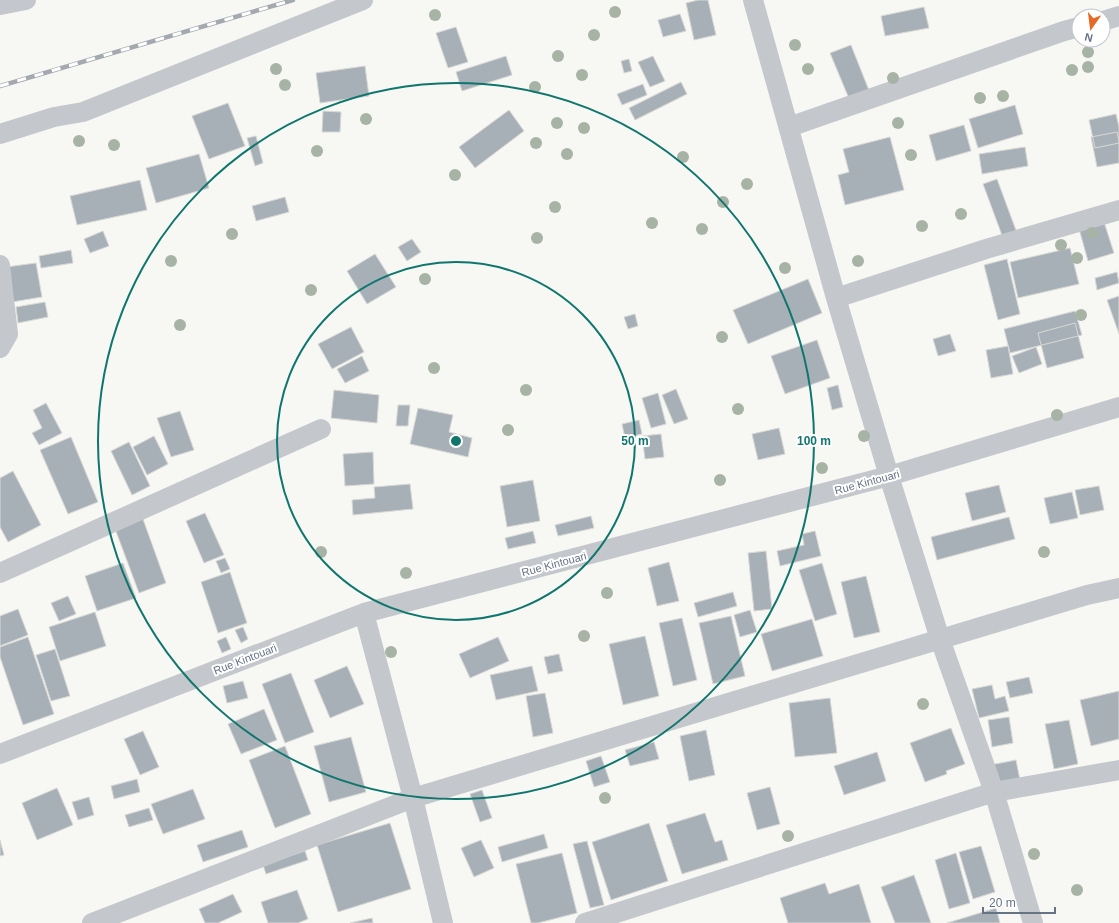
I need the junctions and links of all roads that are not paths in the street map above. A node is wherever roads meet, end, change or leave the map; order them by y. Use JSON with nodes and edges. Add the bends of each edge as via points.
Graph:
{"nodes":[{"id":1,"x":26,"y":0,"type":"edge"},
{"id":2,"x":363,"y":0,"type":"edge"},
{"id":3,"x":753,"y":0,"type":"edge"},
{"id":4,"x":0,"y":5,"type":"edge"},
{"id":5,"x":1071,"y":29,"type":"edge"},
{"id":6,"x":789,"y":127,"type":"junction"},
{"id":7,"x":0,"y":134,"type":"edge"},
{"id":8,"x":1119,"y":210,"type":"edge"},
{"id":9,"x":0,"y":265,"type":"edge"},
{"id":10,"x":836,"y":298,"type":"junction"},
{"id":11,"x":0,"y":348,"type":"edge"},
{"id":12,"x":1119,"y":407,"type":"edge"},
{"id":13,"x":321,"y":429,"type":"dead end"},
{"id":14,"x":889,"y":476,"type":"junction"},
{"id":15,"x":0,"y":573,"type":"edge"},
{"id":16,"x":1119,"y":588,"type":"edge"},
{"id":17,"x":364,"y":613,"type":"junction"},
{"id":18,"x":940,"y":639,"type":"junction"},
{"id":19,"x":0,"y":754,"type":"edge"},
{"id":20,"x":1119,"y":770,"type":"edge"},
{"id":21,"x":994,"y":792,"type":"junction"},
{"id":22,"x":413,"y":798,"type":"junction"},
{"id":23,"x":92,"y":923,"type":"edge"},
{"id":24,"x":443,"y":923,"type":"edge"},
{"id":25,"x":585,"y":923,"type":"edge"},
{"id":26,"x":1033,"y":923,"type":"edge"}],
"edges":[{"from":1,"to":4,"type":"street"},
{"from":2,"to":7,"type":"street","via":[[83,112],[54,117]]},
{"from":3,"to":6,"type":"street"},
{"from":5,"to":6,"type":"street"},
{"from":6,"to":10,"type":"street"},
{"from":8,"to":10,"type":"street","via":[[986,249]]},
{"from":9,"to":11,"type":"street","via":[[8,334]]},
{"from":10,"to":14,"type":"street"},
{"from":12,"to":14,"type":"street","name":"Rue Kintouari"},
{"from":13,"to":15,"type":"street"},
{"from":14,"to":17,"type":"street","name":"Rue Kintouari"},
{"from":14,"to":18,"type":"street"},
{"from":16,"to":18,"type":"street","via":[[1087,595]]},
{"from":17,"to":19,"type":"street","name":"Rue Kintouari"},
{"from":17,"to":22,"type":"street"},
{"from":18,"to":21,"type":"street"},
{"from":18,"to":22,"type":"street"},
{"from":20,"to":21,"type":"street"},
{"from":21,"to":25,"type":"street"},
{"from":21,"to":26,"type":"street"},
{"from":22,"to":23,"type":"street"},
{"from":22,"to":24,"type":"street"}]}
